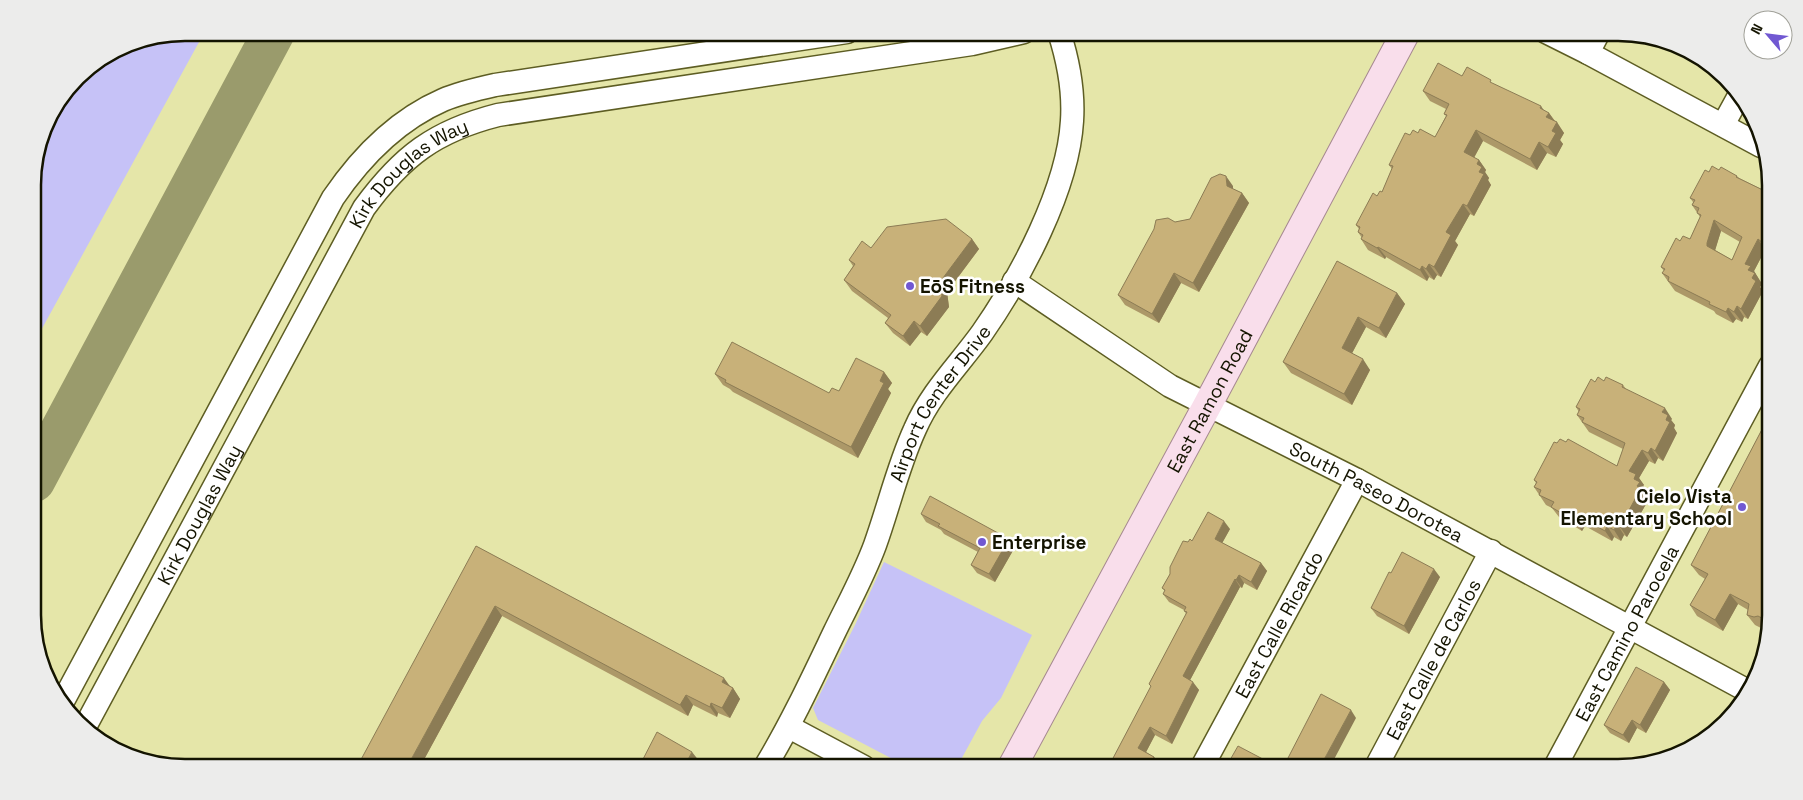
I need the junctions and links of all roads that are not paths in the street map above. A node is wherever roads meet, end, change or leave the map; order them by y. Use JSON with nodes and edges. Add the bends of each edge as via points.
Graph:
{"nodes":[{"id":1,"x":786,"y":41,"type":"edge"},
{"id":2,"x":985,"y":41,"type":"edge"},
{"id":3,"x":1062,"y":41,"type":"edge"},
{"id":4,"x":1401,"y":41,"type":"edge"},
{"id":5,"x":1564,"y":41,"type":"edge"},
{"id":6,"x":1594,"y":41,"type":"edge"},
{"id":7,"x":1588,"y":53,"type":"junction"},
{"id":8,"x":1736,"y":102,"type":"edge"},
{"id":9,"x":1724,"y":125,"type":"junction"},
{"id":10,"x":1755,"y":143,"type":"edge"},
{"id":11,"x":1014,"y":282,"type":"junction"},
{"id":12,"x":1762,"y":381,"type":"edge"},
{"id":13,"x":1208,"y":404,"type":"junction"},
{"id":14,"x":1357,"y":480,"type":"junction"},
{"id":15,"x":1491,"y":551,"type":"junction"},
{"id":16,"x":1630,"y":627,"type":"junction"},
{"id":17,"x":1742,"y":688,"type":"edge"},
{"id":18,"x":66,"y":696,"type":"edge"},
{"id":19,"x":88,"y":721,"type":"edge"},
{"id":20,"x":789,"y":727,"type":"junction"},
{"id":21,"x":1017,"y":758,"type":"edge"},
{"id":22,"x":1207,"y":758,"type":"edge"},
{"id":23,"x":1381,"y":758,"type":"edge"},
{"id":24,"x":1560,"y":758,"type":"edge"},
{"id":25,"x":770,"y":759,"type":"edge"},
{"id":26,"x":848,"y":759,"type":"edge"}],
"edges":[{"from":1,"to":18,"type":"street","name":"Kirk Douglas Way","via":[[494,85],[444,100],[422,111],[380,141],[333,198]]},
{"from":2,"to":19,"type":"street","name":"Kirk Douglas Way","via":[[498,115],[473,122],[419,149],[398,166],[364,208]]},
{"from":3,"to":11,"type":"street","name":"Airport Center Drive","via":[[1070,83],[1072,121],[1066,157],[1040,232]]},
{"from":4,"to":13,"type":"main road","name":"East Ramon Road"},
{"from":5,"to":7,"type":"street"},
{"from":6,"to":7,"type":"street"},
{"from":7,"to":9,"type":"street"},
{"from":8,"to":9,"type":"street"},
{"from":9,"to":10,"type":"street"},
{"from":11,"to":13,"type":"street","name":"South Paseo Dorotea","via":[[1170,386]]},
{"from":11,"to":20,"type":"street","name":"Airport Center Drive","via":[[982,333],[933,396],[915,429],[871,554]]},
{"from":12,"to":16,"type":"street","name":"East Camino Parocela"},
{"from":13,"to":14,"type":"street","name":"South Paseo Dorotea"},
{"from":13,"to":21,"type":"main road","name":"East Ramon Road"},
{"from":14,"to":15,"type":"street","name":"South Paseo Dorotea"},
{"from":14,"to":22,"type":"street","name":"East Calle Ricardo"},
{"from":15,"to":16,"type":"street","name":"South Paseo Dorotea"},
{"from":15,"to":23,"type":"street","name":"East Calle de Carlos"},
{"from":16,"to":17,"type":"street","name":"South Paseo Dorotea"},
{"from":16,"to":24,"type":"street","name":"East Camino Parocela"},
{"from":20,"to":25,"type":"street","name":"Airport Center Drive"},
{"from":20,"to":26,"type":"street"}]}
